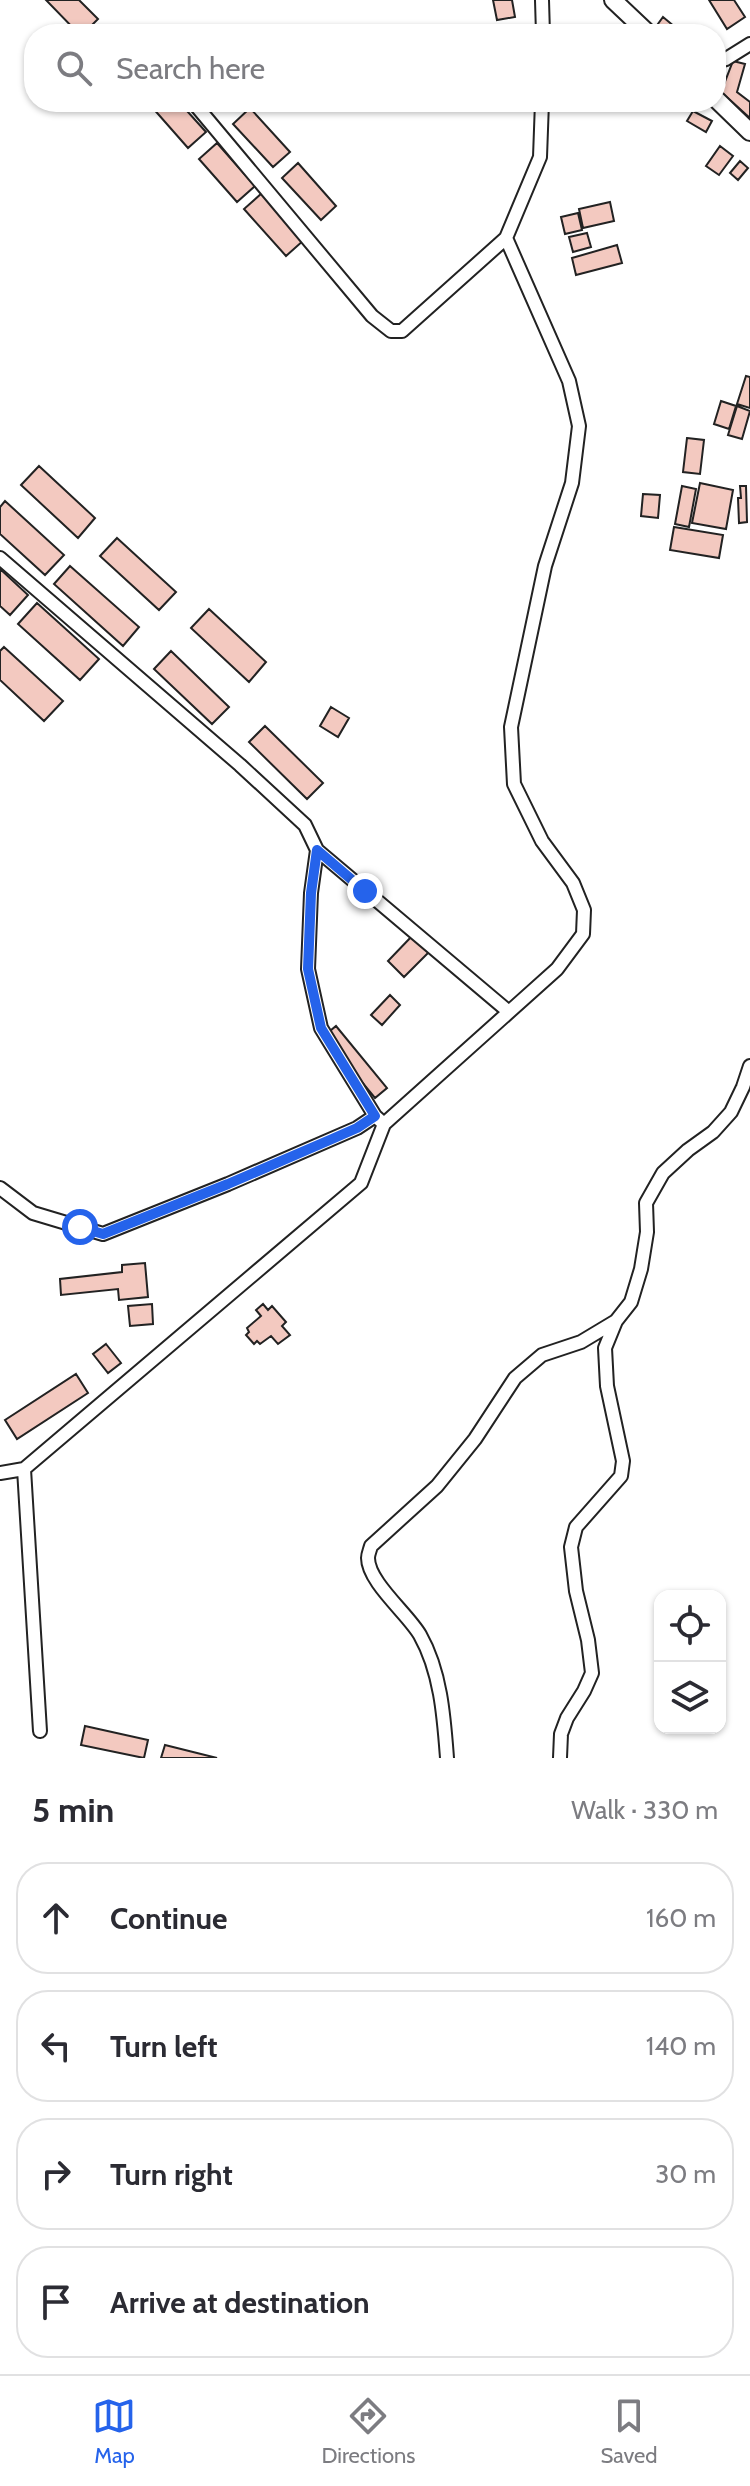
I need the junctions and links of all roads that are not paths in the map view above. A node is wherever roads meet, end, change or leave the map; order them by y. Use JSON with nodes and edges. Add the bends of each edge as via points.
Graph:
{"nodes":[{"id":1,"x":542,"y":0,"type":"edge"},
{"id":2,"x":613,"y":0,"type":"edge"},
{"id":3,"x":543,"y":24,"type":"edge"},
{"id":4,"x":638,"y":24,"type":"edge"},
{"id":5,"x":750,"y":44,"type":"edge"},
{"id":6,"x":726,"y":59,"type":"edge"},
{"id":7,"x":726,"y":109,"type":"edge"},
{"id":8,"x":201,"y":112,"type":"edge"},
{"id":9,"x":542,"y":112,"type":"edge"},
{"id":10,"x":750,"y":132,"type":"edge"},
{"id":11,"x":506,"y":238,"type":"junction"},
{"id":12,"x":0,"y":558,"type":"edge"},
{"id":13,"x":317,"y":850,"type":"junction"},
{"id":14,"x":509,"y":1012,"type":"junction"},
{"id":15,"x":750,"y":1066,"type":"edge"},
{"id":16,"x":380,"y":1120,"type":"junction"},
{"id":17,"x":0,"y":1188,"type":"edge"},
{"id":18,"x":616,"y":1321,"type":"junction"},
{"id":19,"x":24,"y":1469,"type":"junction"},
{"id":20,"x":0,"y":1473,"type":"edge"},
{"id":21,"x":40,"y":1731,"type":"dead end"},
{"id":22,"x":447,"y":1758,"type":"edge"},
{"id":23,"x":560,"y":1758,"type":"edge"}],
"edges":[{"from":1,"to":3,"type":"street"},
{"from":2,"to":4,"type":"street"},
{"from":5,"to":6,"type":"street"},
{"from":7,"to":10,"type":"street"},
{"from":8,"to":11,"type":"street","via":[[372,316],[391,331],[402,331]]},
{"from":9,"to":11,"type":"street","via":[[540,157]]},
{"from":11,"to":14,"type":"street","via":[[569,381],[579,426],[572,483],[545,566],[511,727],[514,784],[584,910],[583,934],[557,969]]},
{"from":12,"to":13,"type":"street","via":[[262,785],[305,825]]},
{"from":13,"to":14,"type":"street"},
{"from":13,"to":16,"type":"street","via":[[308,969],[321,1028]]},
{"from":14,"to":16,"type":"street"},
{"from":15,"to":18,"type":"street","via":[[731,1112],[663,1173],[646,1203],[641,1269],[631,1302]]},
{"from":16,"to":17,"type":"street","via":[[103,1234],[33,1213]]},
{"from":16,"to":19,"type":"street","via":[[361,1183]]},
{"from":18,"to":22,"type":"street","via":[[581,1342],[542,1355],[515,1378],[437,1486],[371,1546],[372,1574],[420,1634],[431,1661],[444,1715]]},
{"from":18,"to":23,"type":"street","via":[[605,1348],[607,1386],[623,1461],[621,1476],[576,1527],[571,1547],[592,1673],[564,1726]]},
{"from":19,"to":20,"type":"street"},
{"from":19,"to":21,"type":"street"}]}
